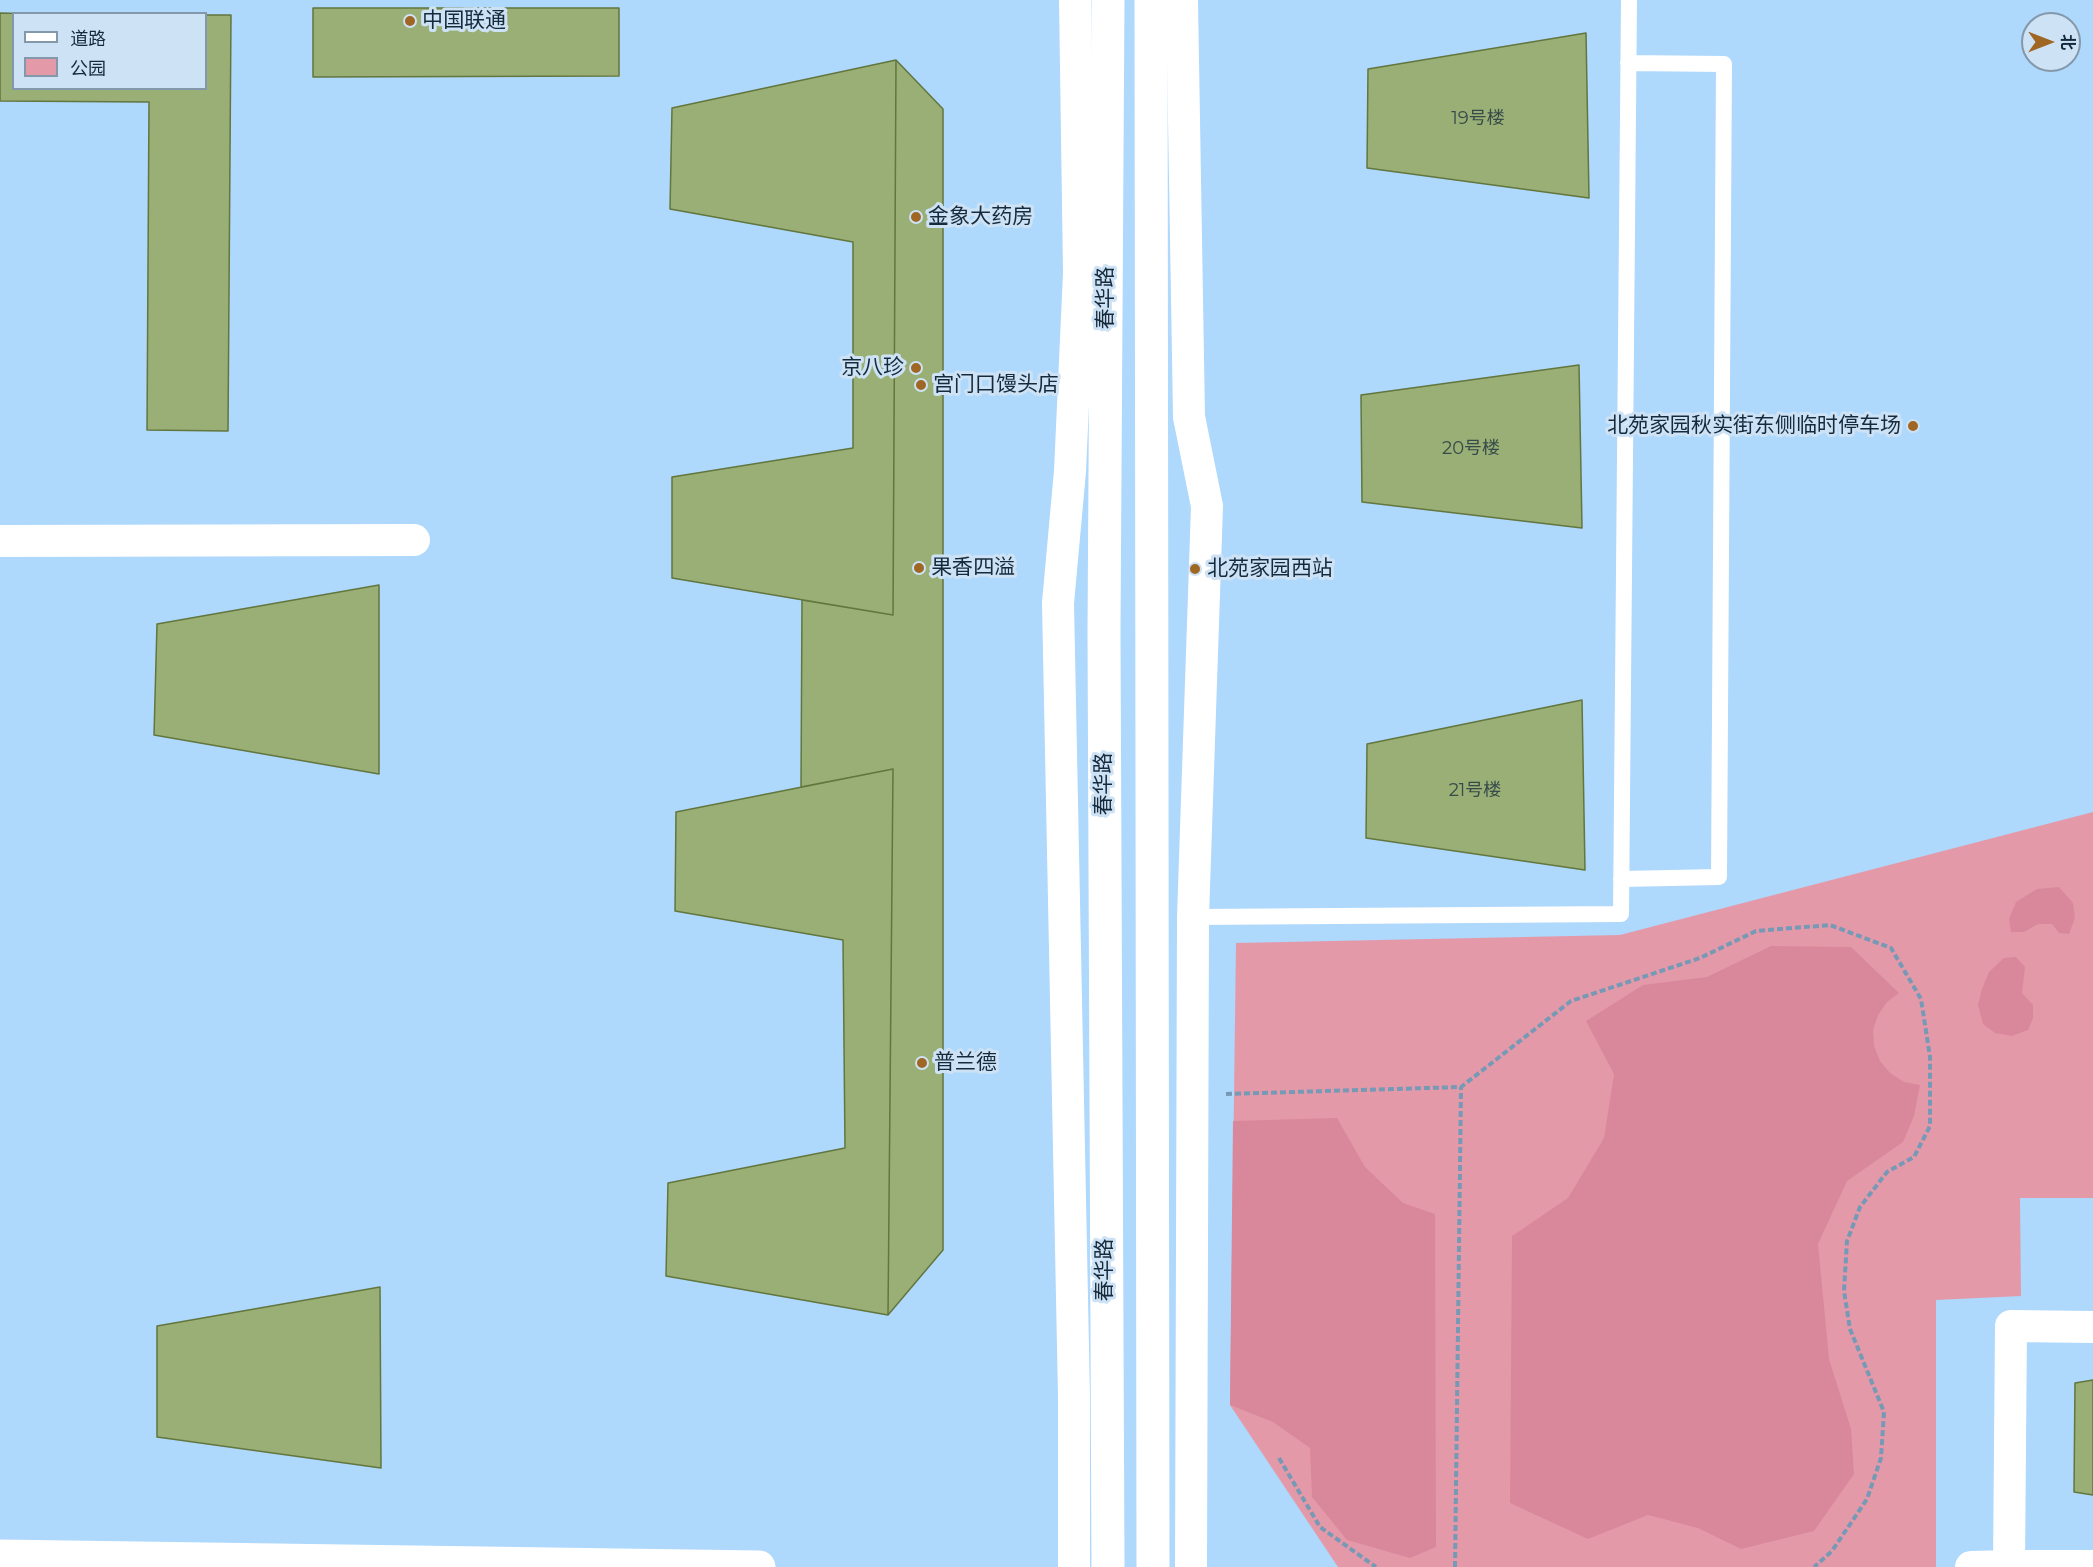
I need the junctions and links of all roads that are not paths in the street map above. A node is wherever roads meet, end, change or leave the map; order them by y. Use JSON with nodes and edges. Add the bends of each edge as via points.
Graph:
{"nodes":[{"id":1,"x":1075,"y":0,"type":"edge"},
{"id":2,"x":1108,"y":0,"type":"edge"},
{"id":3,"x":1151,"y":0,"type":"edge"},
{"id":4,"x":1182,"y":0,"type":"edge"},
{"id":5,"x":1629,"y":0,"type":"edge"},
{"id":6,"x":1628,"y":63,"type":"junction"},
{"id":7,"x":414,"y":540,"type":"dead end"},
{"id":8,"x":0,"y":541,"type":"edge"},
{"id":9,"x":1621,"y":879,"type":"junction"},
{"id":10,"x":1193,"y":918,"type":"junction"},
{"id":11,"x":2093,"y":1327,"type":"edge"},
{"id":12,"x":0,"y":1556,"type":"edge"},
{"id":13,"x":2009,"y":1566,"type":"edge"},
{"id":14,"x":2093,"y":1566,"type":"edge"},
{"id":15,"x":759,"y":1567,"type":"edge"},
{"id":16,"x":1074,"y":1567,"type":"edge"},
{"id":17,"x":1108,"y":1567,"type":"edge"},
{"id":18,"x":1153,"y":1567,"type":"edge"},
{"id":19,"x":1191,"y":1567,"type":"edge"},
{"id":20,"x":1971,"y":1567,"type":"edge"}],
"edges":[{"from":1,"to":16,"type":"street","via":[[1079,273],[1070,471],[1058,603],[1074,1386]]},
{"from":2,"to":17,"type":"street","name":"春华路","via":[[1104,631]]},
{"from":3,"to":18,"type":"street"},
{"from":4,"to":10,"type":"street","via":[[1189,417],[1207,506]]},
{"from":5,"to":6,"type":"lane"},
{"from":6,"to":9,"type":"lane"},
{"from":6,"to":9,"type":"lane","via":[[1724,64],[1719,877]]},
{"from":7,"to":8,"type":"street"},
{"from":9,"to":10,"type":"lane","via":[[1621,914]]},
{"from":10,"to":19,"type":"street"},
{"from":11,"to":13,"type":"street","via":[[2011,1326]]},
{"from":12,"to":15,"type":"street"},
{"from":13,"to":14,"type":"street"},
{"from":13,"to":20,"type":"street"}]}
